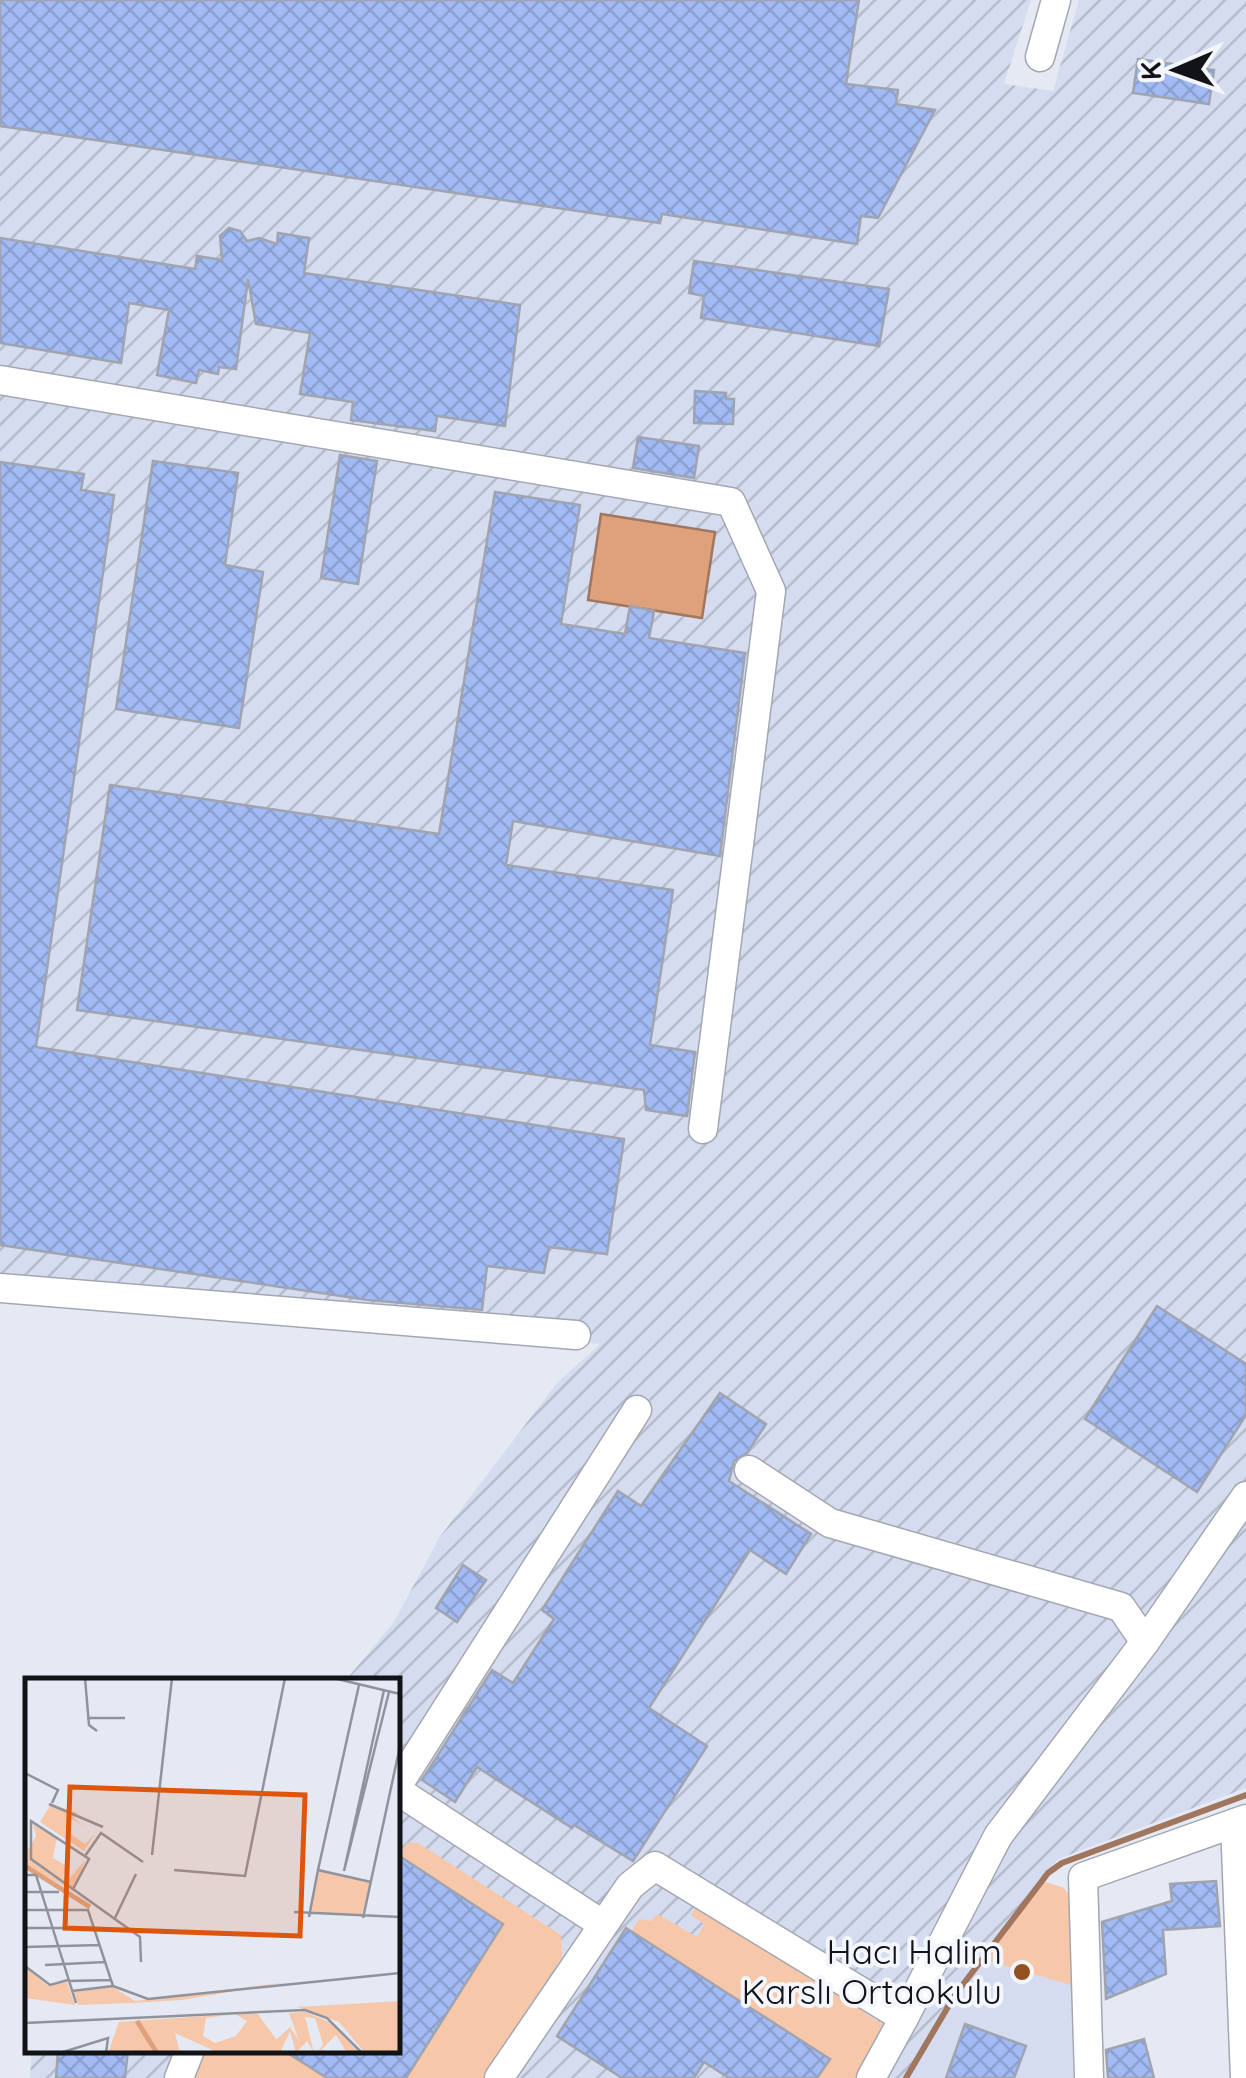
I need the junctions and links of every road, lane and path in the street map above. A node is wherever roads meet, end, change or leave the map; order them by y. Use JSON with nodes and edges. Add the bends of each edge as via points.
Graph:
{"nodes":[{"id":1,"x":1056,"y":0,"type":"edge"},
{"id":2,"x":1040,"y":57,"type":"dead end"},
{"id":3,"x":0,"y":380,"type":"edge"},
{"id":4,"x":703,"y":1130,"type":"dead end"},
{"id":5,"x":0,"y":1288,"type":"edge"},
{"id":6,"x":576,"y":1335,"type":"dead end"},
{"id":7,"x":637,"y":1410,"type":"dead end"},
{"id":8,"x":749,"y":1470,"type":"dead end"},
{"id":9,"x":1246,"y":1496,"type":"edge"},
{"id":10,"x":1145,"y":1642,"type":"junction"},
{"id":11,"x":400,"y":1785,"type":"edge"},
{"id":12,"x":400,"y":1789,"type":"edge"},
{"id":13,"x":1241,"y":1821,"type":"edge"},
{"id":14,"x":602,"y":1924,"type":"junction"},
{"id":15,"x":904,"y":2018,"type":"junction"},
{"id":16,"x":189,"y":2053,"type":"edge"},
{"id":17,"x":179,"y":2078,"type":"edge"},
{"id":18,"x":499,"y":2078,"type":"edge"},
{"id":19,"x":871,"y":2078,"type":"edge"},
{"id":20,"x":1089,"y":2078,"type":"edge"},
{"id":21,"x":1245,"y":2078,"type":"edge"}],
"edges":[{"from":1,"to":2,"type":"street"},
{"from":3,"to":4,"type":"street","via":[[731,502],[770,591]]},
{"from":5,"to":6,"type":"street"},
{"from":7,"to":11,"type":"street"},
{"from":8,"to":10,"type":"street","via":[[830,1523],[1121,1606]]},
{"from":9,"to":10,"type":"street"},
{"from":10,"to":15,"type":"street","via":[[998,1836]]},
{"from":12,"to":14,"type":"street"},
{"from":13,"to":20,"type":"street","via":[[1083,1877]]},
{"from":13,"to":21,"type":"street"},
{"from":14,"to":15,"type":"street","via":[[655,1866]]},
{"from":14,"to":18,"type":"street"},
{"from":15,"to":19,"type":"street"},
{"from":16,"to":17,"type":"street"}]}
